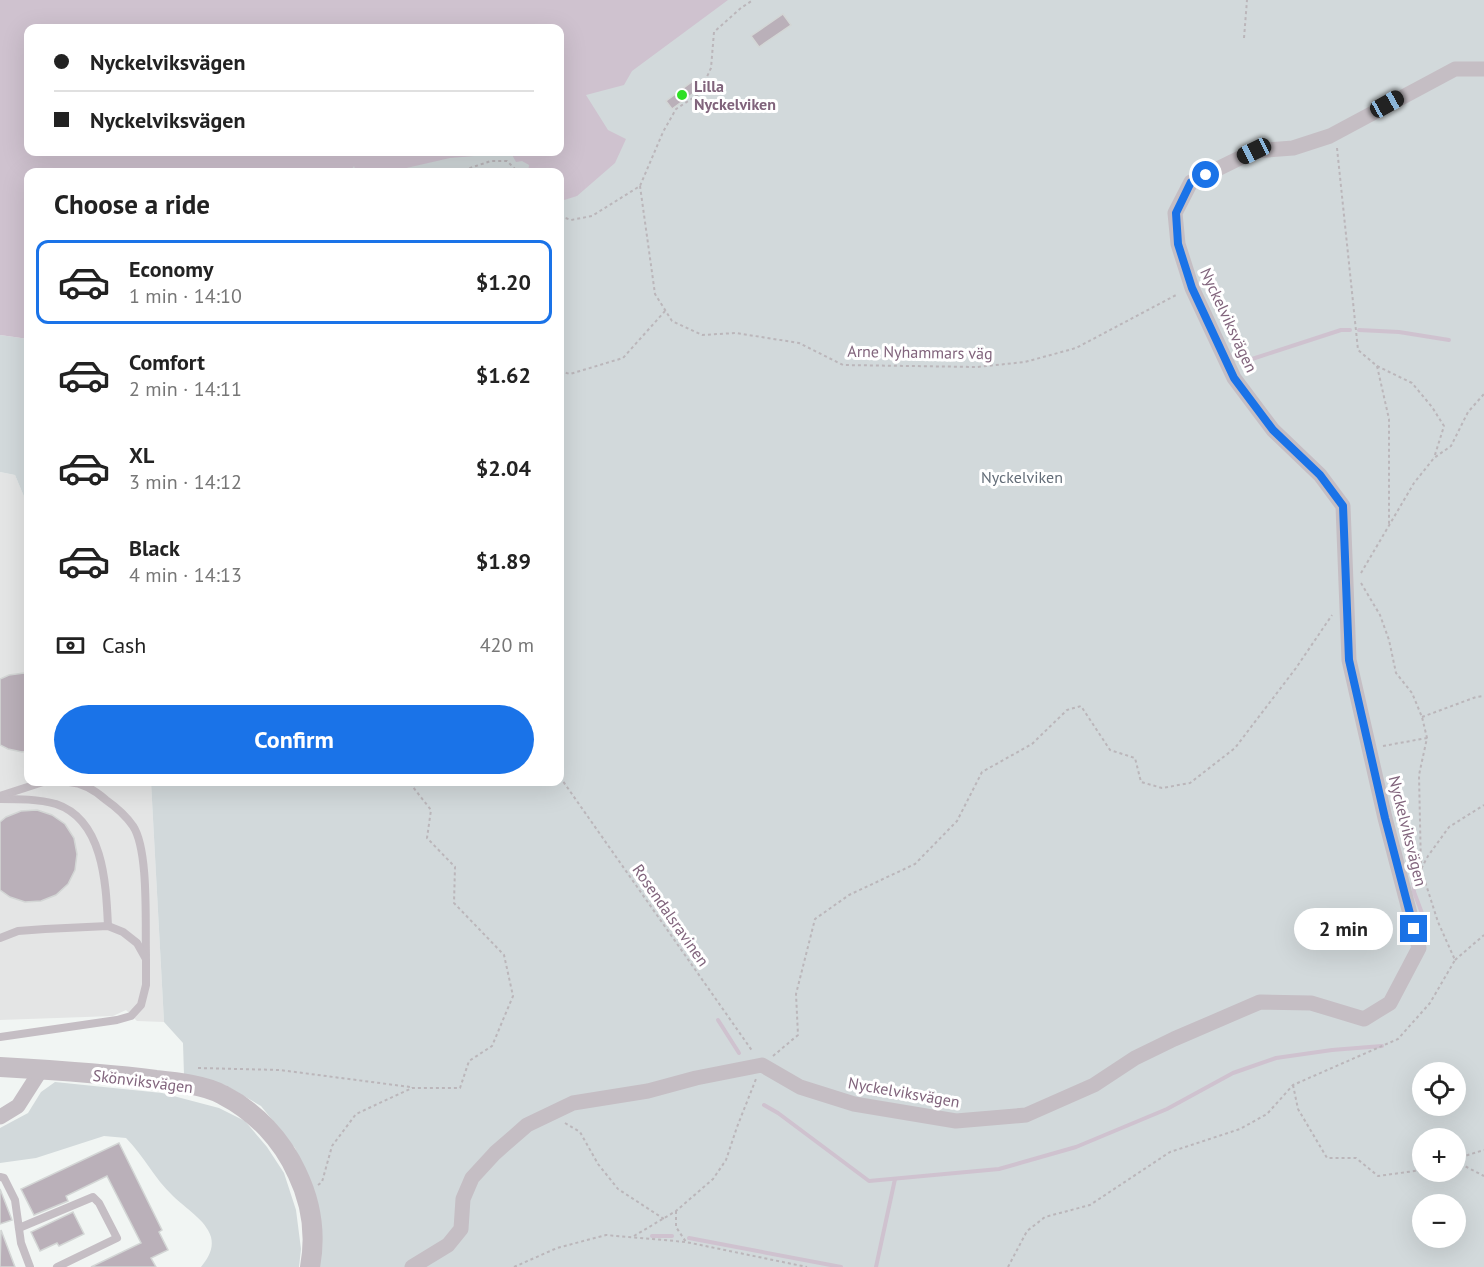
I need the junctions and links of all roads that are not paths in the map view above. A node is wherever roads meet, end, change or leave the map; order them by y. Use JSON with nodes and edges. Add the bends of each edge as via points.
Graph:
{"nodes":[{"id":1,"x":1484,"y":69,"type":"edge"},
{"id":2,"x":32,"y":786,"type":"edge"},
{"id":3,"x":79,"y":786,"type":"edge"},
{"id":4,"x":0,"y":797,"type":"edge"},
{"id":5,"x":108,"y":926,"type":"junction"},
{"id":6,"x":0,"y":938,"type":"edge"},
{"id":7,"x":146,"y":958,"type":"junction"},
{"id":8,"x":0,"y":1037,"type":"edge"},
{"id":9,"x":0,"y":1067,"type":"edge"},
{"id":10,"x":41,"y":1070,"type":"junction"},
{"id":11,"x":0,"y":1117,"type":"edge"},
{"id":12,"x":0,"y":1177,"type":"edge"},
{"id":13,"x":19,"y":1228,"type":"junction"},
{"id":14,"x":30,"y":1267,"type":"edge"},
{"id":15,"x":57,"y":1267,"type":"edge"},
{"id":16,"x":310,"y":1267,"type":"edge"},
{"id":17,"x":412,"y":1267,"type":"edge"}],
"edges":[{"from":1,"to":17,"type":"street","name":"Nyckelviksvägen","via":[[1455,69],[1335,133],[1293,148],[1254,151],[1191,182],[1176,213],[1178,244],[1192,288],[1234,378],[1273,430],[1320,475],[1343,506],[1349,660],[1419,948],[1390,1003],[1364,1019],[1311,1003],[1260,1002],[1155,1048],[1094,1085],[1026,1115],[956,1121],[854,1104],[800,1087],[762,1065],[648,1091],[573,1103],[527,1125],[495,1153],[472,1178],[463,1199],[461,1229],[448,1245]]},
{"from":2,"to":4,"type":"lane"},
{"from":3,"to":7,"type":"lane","via":[[99,794],[117,809],[133,825],[139,838]]},
{"from":4,"to":5,"type":"lane","via":[[58,805],[76,816],[92,835],[101,858]]},
{"from":5,"to":6,"type":"lane","via":[[18,931]]},
{"from":5,"to":7,"type":"lane","via":[[137,943]]},
{"from":7,"to":8,"type":"lane","via":[[141,1005],[131,1016]]},
{"from":9,"to":10,"type":"street","name":"Skönviksvägen"},
{"from":10,"to":11,"type":"street","via":[[18,1106]]},
{"from":10,"to":16,"type":"street","name":"Skönviksvägen","via":[[180,1083],[221,1094],[258,1118],[288,1154],[305,1194],[311,1213]]},
{"from":12,"to":13,"type":"lane","via":[[15,1200]]},
{"from":13,"to":14,"type":"lane"},
{"from":13,"to":15,"type":"lane","via":[[93,1197],[99,1203],[117,1238]]}]}
